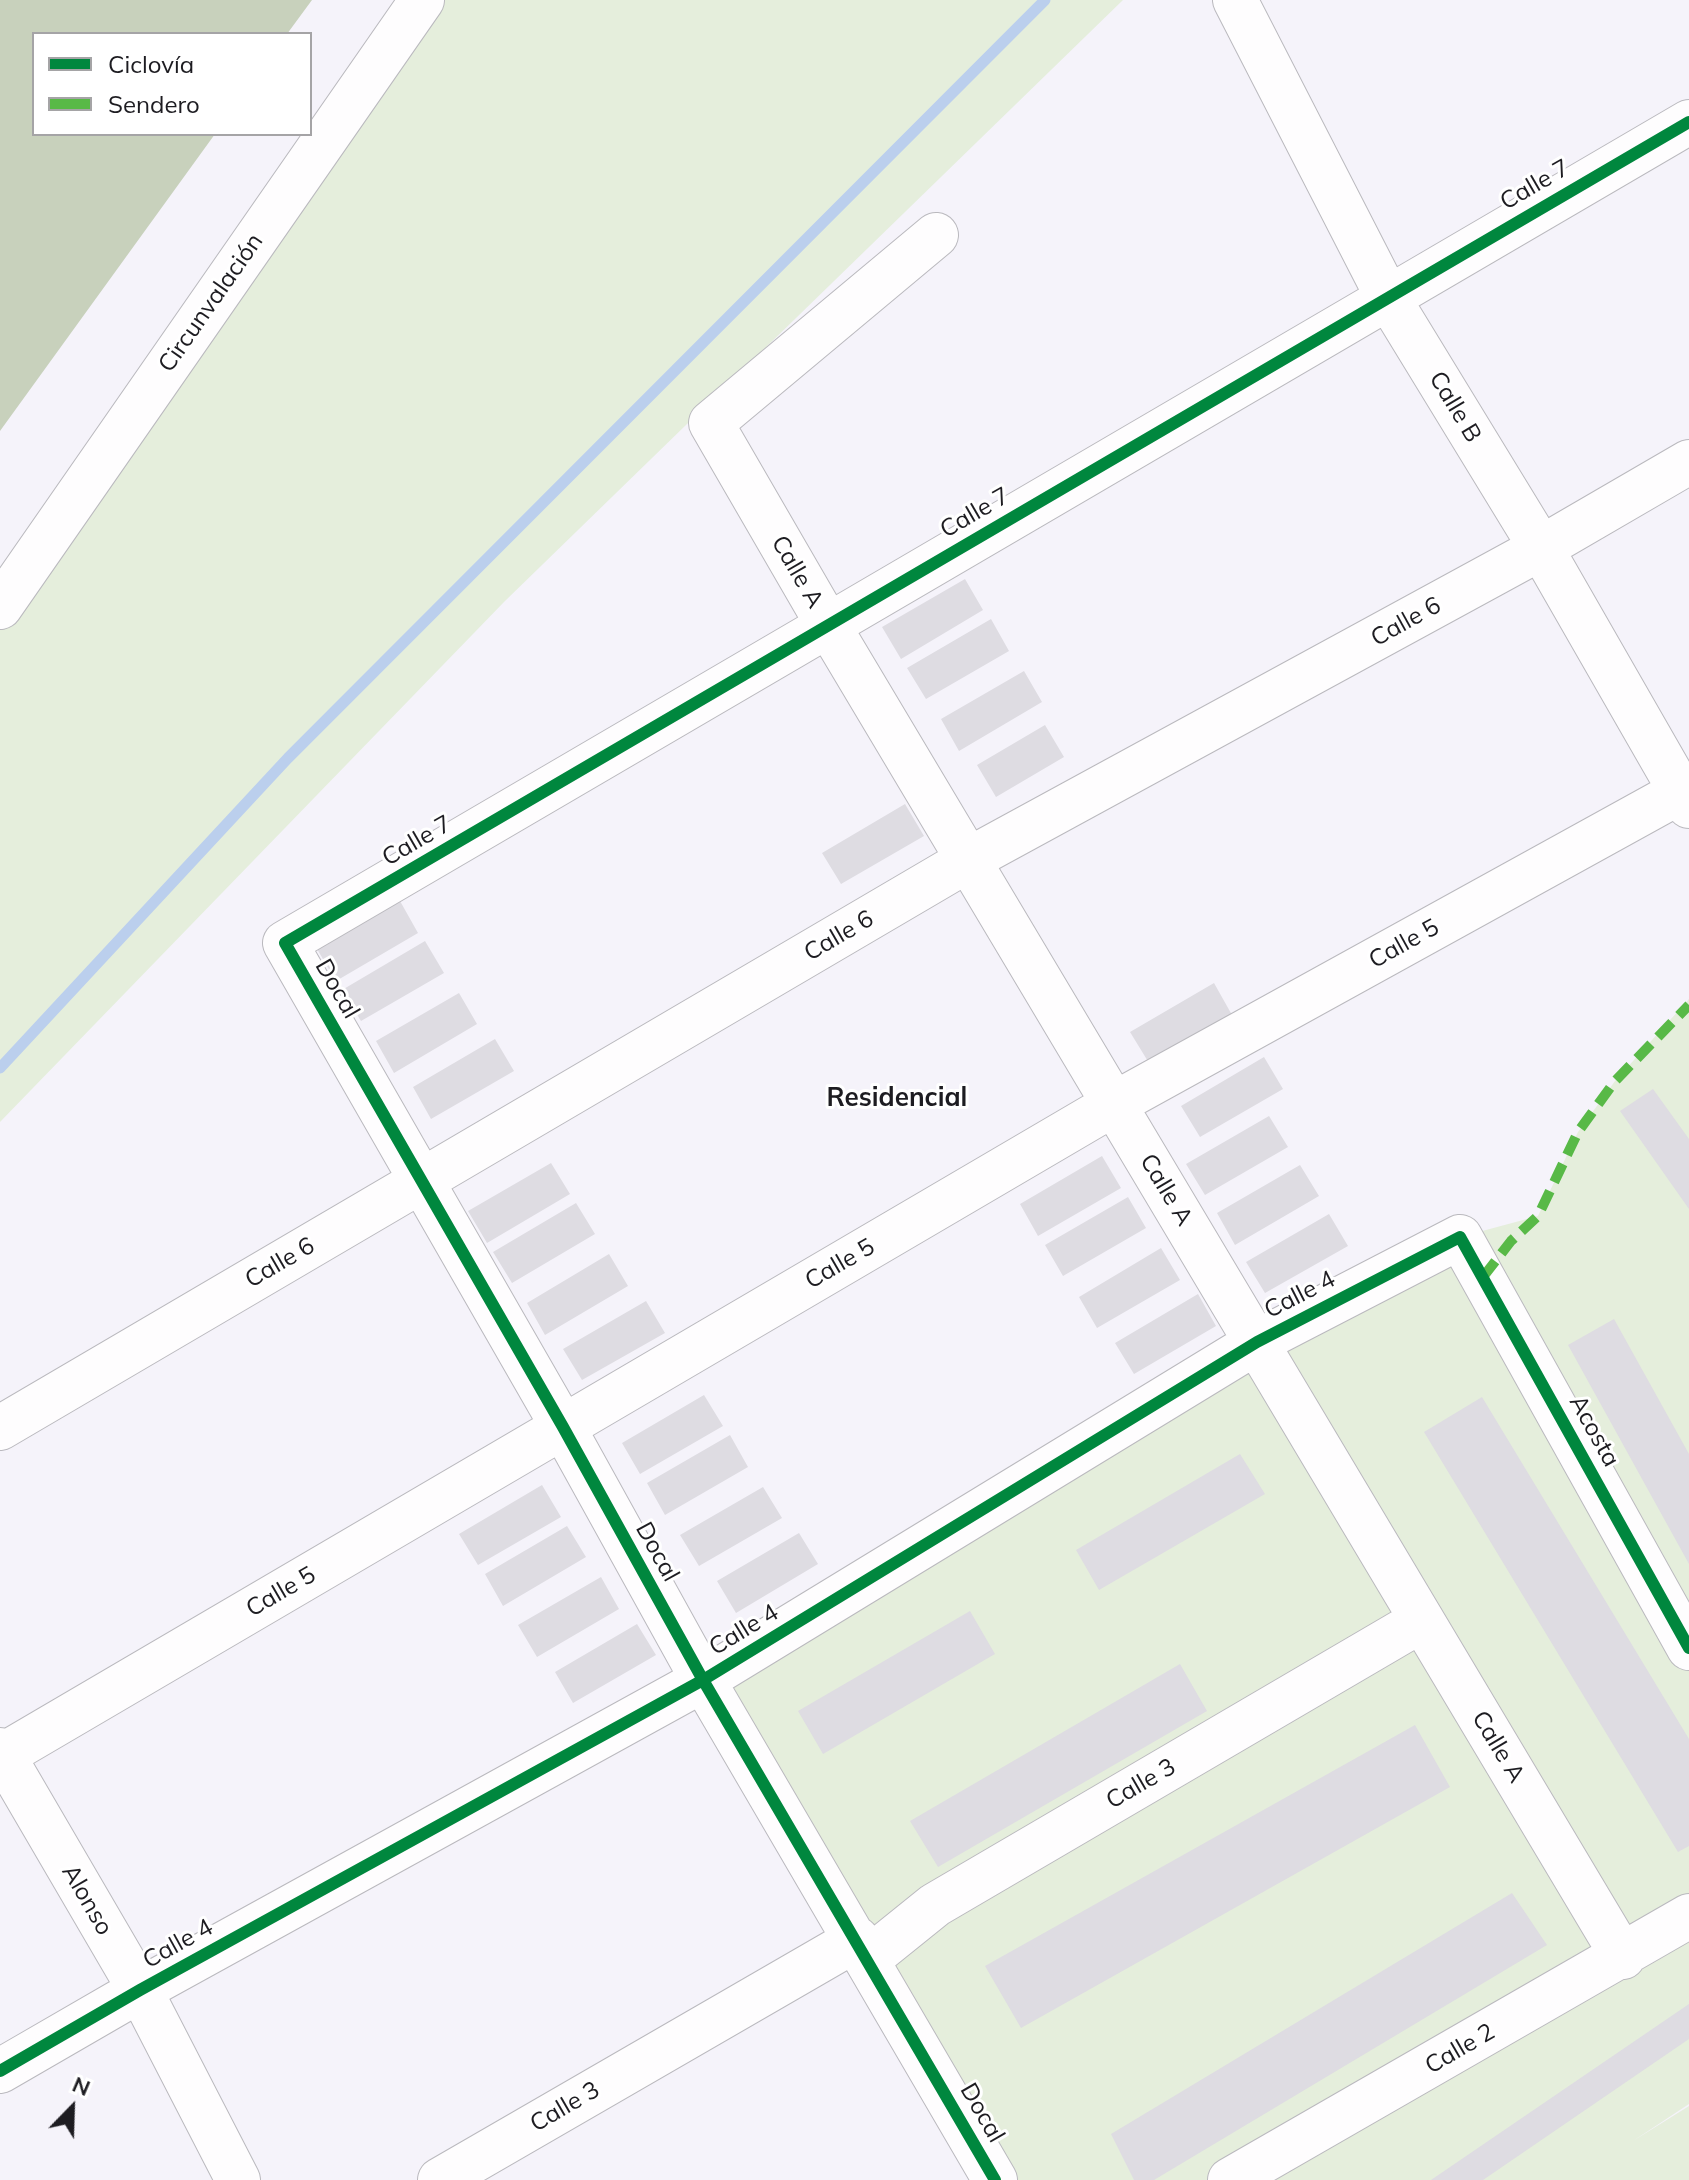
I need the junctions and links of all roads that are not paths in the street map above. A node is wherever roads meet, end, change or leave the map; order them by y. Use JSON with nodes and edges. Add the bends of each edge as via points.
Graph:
{"nodes":[{"id":1,"x":422,"y":0,"type":"edge"},
{"id":2,"x":1235,"y":0,"type":"edge"},
{"id":3,"x":1689,"y":122,"type":"edge"},
{"id":4,"x":936,"y":235,"type":"dead end"},
{"id":5,"x":1387,"y":296,"type":"junction"},
{"id":6,"x":1689,"y":462,"type":"edge"},
{"id":7,"x":1541,"y":548,"type":"junction"},
{"id":8,"x":0,"y":607,"type":"edge"},
{"id":9,"x":828,"y":625,"type":"junction"},
{"id":10,"x":1686,"y":795,"type":"edge"},
{"id":11,"x":968,"y":860,"type":"junction"},
{"id":12,"x":285,"y":943,"type":"joint"},
{"id":13,"x":1114,"y":1104,"type":"junction"},
{"id":14,"x":421,"y":1180,"type":"junction"},
{"id":15,"x":1460,"y":1237,"type":"joint"},
{"id":16,"x":1257,"y":1342,"type":"junction"},
{"id":17,"x":563,"y":1427,"type":"junction"},
{"id":18,"x":0,"y":1428,"type":"edge"},
{"id":19,"x":1422,"y":1620,"type":"junction"},
{"id":20,"x":1689,"y":1648,"type":"edge"},
{"id":21,"x":703,"y":1680,"type":"junction"},
{"id":22,"x":1,"y":1754,"type":"edge"},
{"id":23,"x":1689,"y":1916,"type":"edge"},
{"id":24,"x":862,"y":1949,"type":"junction"},
{"id":25,"x":1623,"y":1957,"type":"junction"},
{"id":26,"x":140,"y":1990,"type":"junction"},
{"id":27,"x":0,"y":2071,"type":"edge"},
{"id":28,"x":238,"y":2180,"type":"edge"},
{"id":29,"x":440,"y":2180,"type":"edge"},
{"id":30,"x":995,"y":2180,"type":"edge"},
{"id":31,"x":1230,"y":2180,"type":"edge"}],
"edges":[{"from":1,"to":8,"type":"street","name":"Circunvalación"},
{"from":2,"to":5,"type":"street","name":"Calle B"},
{"from":3,"to":5,"type":"street","name":"Calle 7"},
{"from":4,"to":9,"type":"street","name":"Calle A","via":[[711,423]]},
{"from":5,"to":7,"type":"street","name":"Calle B"},
{"from":5,"to":9,"type":"street","name":"Calle 7"},
{"from":6,"to":7,"type":"street","name":"Calle 6"},
{"from":7,"to":10,"type":"street","name":"Calle B"},
{"from":7,"to":11,"type":"street","name":"Calle 6"},
{"from":9,"to":11,"type":"street","name":"Calle A"},
{"from":9,"to":12,"type":"street","name":"Calle 7"},
{"from":10,"to":13,"type":"street","name":"Calle 5"},
{"from":11,"to":13,"type":"street","name":"Calle A"},
{"from":11,"to":14,"type":"street","name":"Calle 6"},
{"from":12,"to":14,"type":"street","name":"Docal"},
{"from":13,"to":16,"type":"street","name":"Calle A"},
{"from":13,"to":17,"type":"street","name":"Calle 5"},
{"from":14,"to":17,"type":"street","name":"Docal"},
{"from":14,"to":18,"type":"street","name":"Calle 6"},
{"from":15,"to":16,"type":"street","name":"Calle 4"},
{"from":15,"to":20,"type":"street","name":"Acosta"},
{"from":16,"to":19,"type":"street","name":"Calle A"},
{"from":16,"to":21,"type":"street","name":"Calle 4"},
{"from":17,"to":21,"type":"street","name":"Docal"},
{"from":17,"to":22,"type":"street","name":"Calle 5"},
{"from":19,"to":24,"type":"street","name":"Calle 3"},
{"from":19,"to":25,"type":"street","name":"Calle A"},
{"from":21,"to":24,"type":"street","name":"Docal"},
{"from":21,"to":26,"type":"street","name":"Calle 4"},
{"from":22,"to":26,"type":"street","name":"Alonso"},
{"from":23,"to":25,"type":"street","name":"Calle 2"},
{"from":24,"to":29,"type":"street","name":"Calle 3"},
{"from":24,"to":30,"type":"street","name":"Docal"},
{"from":25,"to":31,"type":"street","name":"Calle 2"},
{"from":26,"to":27,"type":"street","name":"Calle 4"},
{"from":26,"to":28,"type":"street","name":"Alonso"}]}
